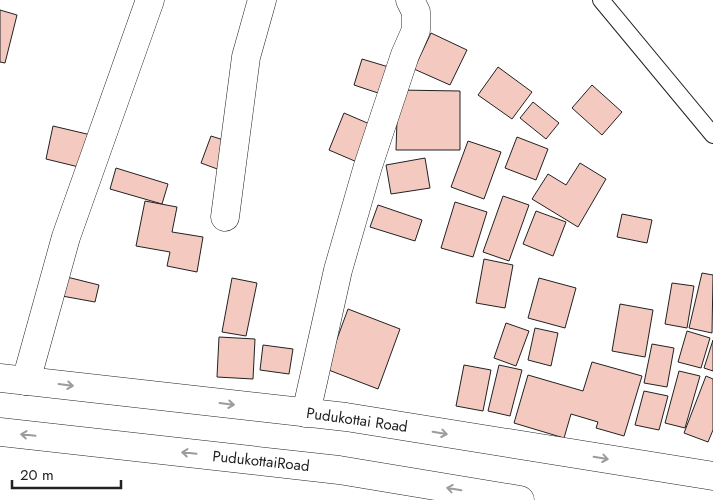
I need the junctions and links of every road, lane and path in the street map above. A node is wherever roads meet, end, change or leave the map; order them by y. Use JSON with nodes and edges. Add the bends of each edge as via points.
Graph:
{"nodes":[{"id":1,"x":150,"y":0,"type":"edge"},
{"id":2,"x":262,"y":0,"type":"edge"},
{"id":3,"x":410,"y":0,"type":"edge"},
{"id":4,"x":601,"y":0,"type":"edge"},
{"id":5,"x":713,"y":135,"type":"edge"},
{"id":6,"x":225,"y":218,"type":"dead end"},
{"id":7,"x":13,"y":380,"type":"edge"},
{"id":8,"x":306,"y":413,"type":"junction"},
{"id":9,"x":0,"y":432,"type":"edge"},
{"id":10,"x":713,"y":476,"type":"edge"},
{"id":11,"x":520,"y":500,"type":"edge"}],
"edges":[{"from":1,"to":7,"type":"main road"},
{"from":2,"to":6,"type":"main road","via":[[246,57]]},
{"from":3,"to":8,"type":"main road","via":[[416,12],[416,30],[368,166],[338,270]]},
{"from":4,"to":5,"type":"lane"},
{"from":7,"to":8,"type":"main road","name":"Pudukottai Road","one_way":true},
{"from":8,"to":10,"type":"main road","name":"Pudukottai Road","one_way":true},
{"from":11,"to":9,"type":"main road","name":"PudukottaiRoad","one_way":true,"via":[[339,470]]}]}
